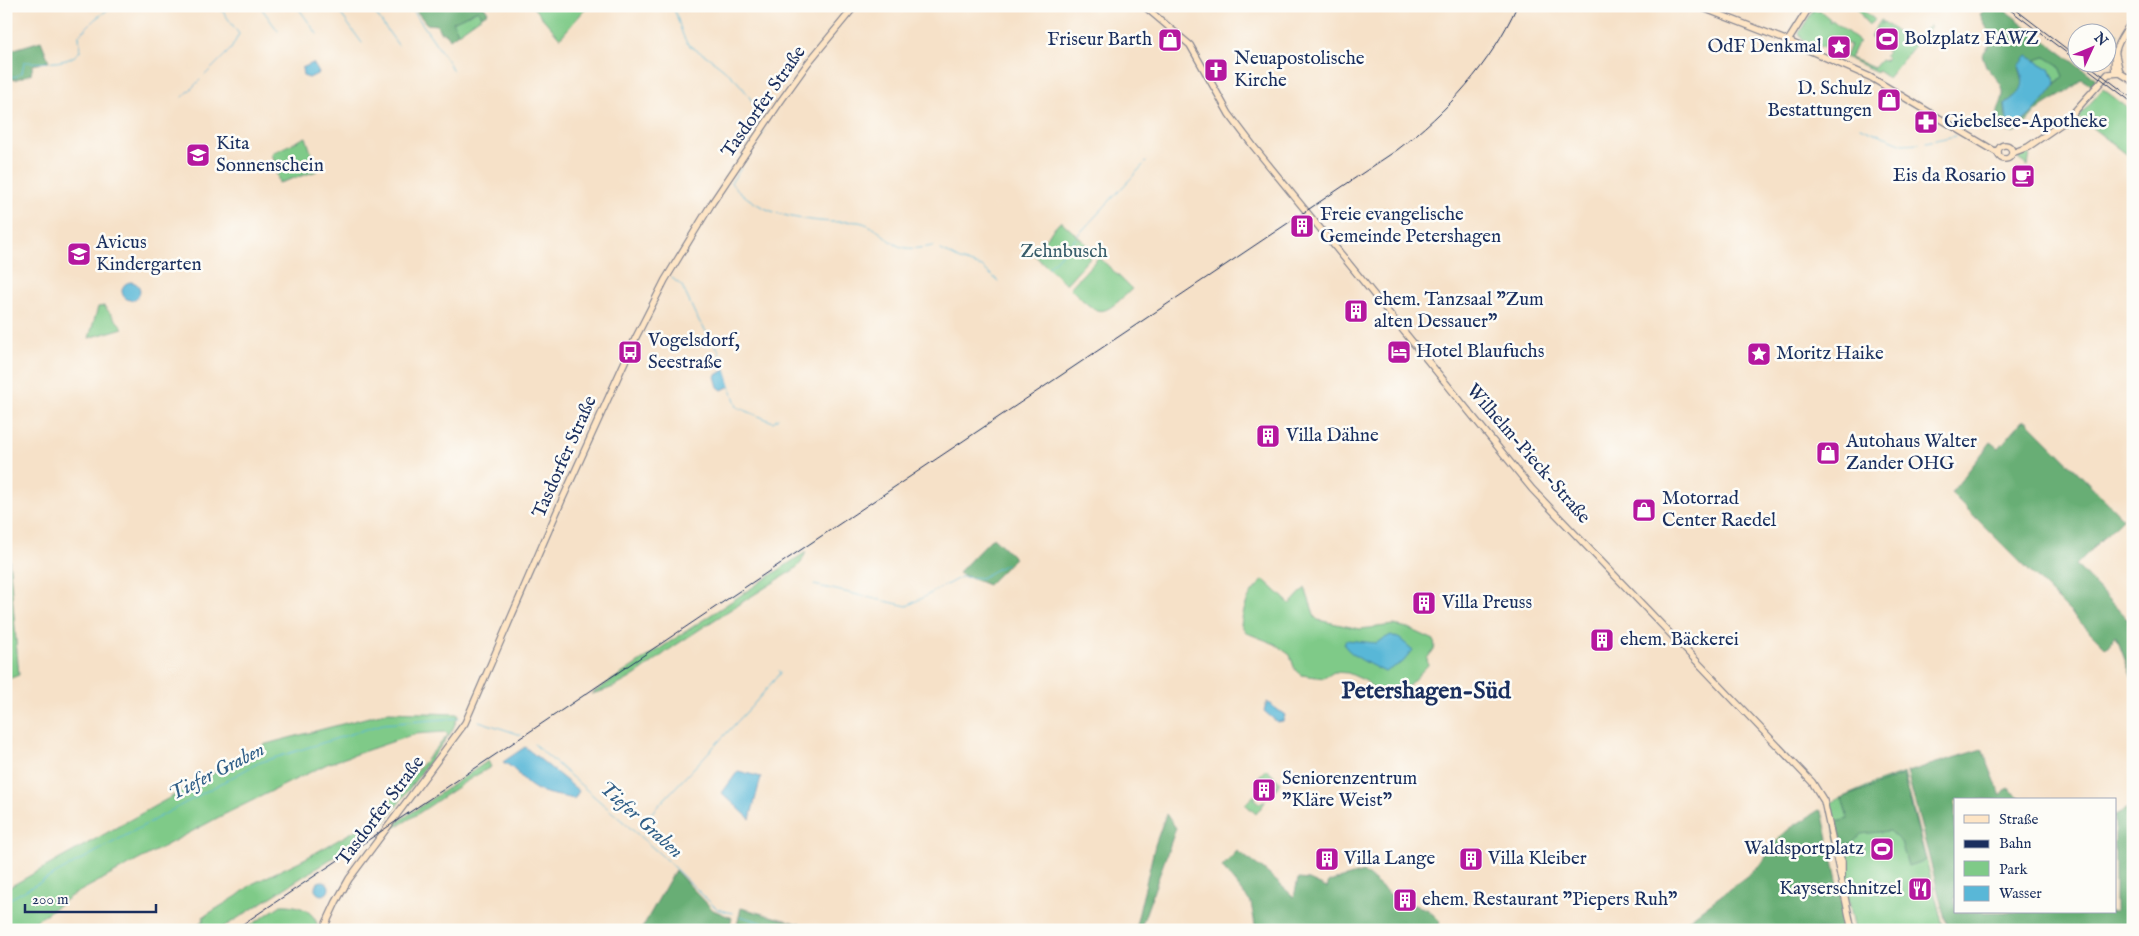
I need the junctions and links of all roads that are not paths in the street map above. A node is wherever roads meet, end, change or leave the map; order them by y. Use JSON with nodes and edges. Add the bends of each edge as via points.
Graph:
{"nodes":[{"id":1,"x":855,"y":6,"type":"edge"},
{"id":2,"x":1144,"y":6,"type":"edge"},
{"id":3,"x":1698,"y":6,"type":"edge"},
{"id":4,"x":1810,"y":6,"type":"edge"},
{"id":5,"x":2133,"y":20,"type":"edge"},
{"id":6,"x":1788,"y":41,"type":"junction"},
{"id":7,"x":2118,"y":73,"type":"junction"},
{"id":8,"x":2133,"y":81,"type":"edge"},
{"id":9,"x":1982,"y":144,"type":"junction"},
{"id":10,"x":2001,"y":146,"type":"junction"},
{"id":11,"x":2012,"y":150,"type":"junction"},
{"id":12,"x":1998,"y":153,"type":"junction"},
{"id":13,"x":324,"y":930,"type":"edge"},
{"id":14,"x":1852,"y":930,"type":"edge"}],
"edges":[{"from":1,"to":13,"type":"street","name":"Tasdorfer Straße","via":[[780,102],[712,202],[666,278],[562,500],[465,724],[349,879]]},
{"from":2,"to":14,"type":"street","name":"Wilhelm-Pieck-Straße","via":[[1190,45],[1229,114],[1254,147],[1532,488],[1812,782],[1824,801]]},
{"from":3,"to":6,"type":"street"},
{"from":4,"to":6,"type":"street"},
{"from":5,"to":7,"type":"street","via":[[2115,51]]},
{"from":6,"to":9,"type":"street","via":[[1886,86]]},
{"from":7,"to":8,"type":"street"},
{"from":7,"to":11,"type":"street","via":[[2104,77],[2068,119],[2028,147]]},
{"from":9,"to":10,"type":"street"},
{"from":9,"to":12,"type":"street"},
{"from":10,"to":11,"type":"street","via":[[2006,145]]},
{"from":10,"to":12,"type":"street"},
{"from":11,"to":12,"type":"street","via":[[2010,158],[2004,159]]}]}
